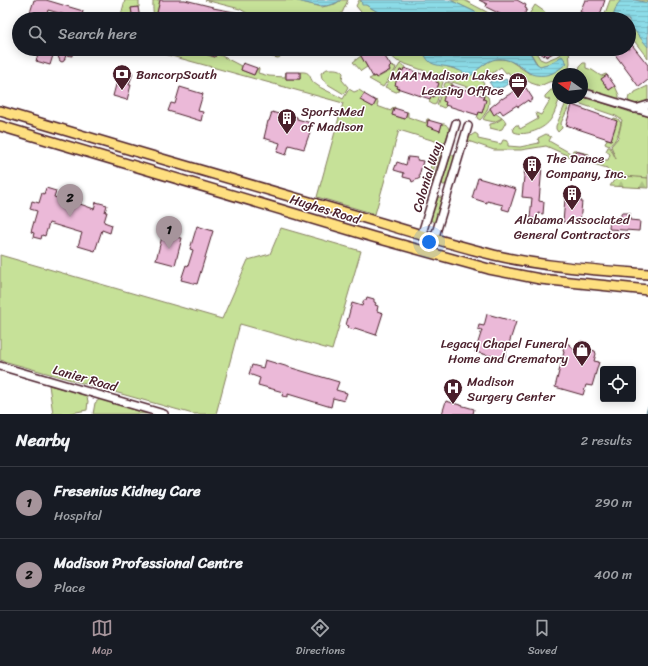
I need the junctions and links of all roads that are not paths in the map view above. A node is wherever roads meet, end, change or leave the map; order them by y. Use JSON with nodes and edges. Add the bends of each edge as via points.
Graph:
{"nodes":[{"id":1,"x":588,"y":94,"type":"edge"},
{"id":2,"x":648,"y":105,"type":"edge"},
{"id":3,"x":634,"y":109,"type":"junction"},
{"id":4,"x":0,"y":111,"type":"edge"},
{"id":5,"x":648,"y":112,"type":"edge"},
{"id":6,"x":456,"y":123,"type":"dead end"},
{"id":7,"x":0,"y":126,"type":"edge"},
{"id":8,"x":468,"y":126,"type":"dead end"},
{"id":9,"x":448,"y":149,"type":"junction"},
{"id":10,"x":460,"y":153,"type":"junction"},
{"id":11,"x":428,"y":238,"type":"junction"},
{"id":12,"x":424,"y":251,"type":"junction"},
{"id":13,"x":648,"y":274,"type":"edge"},
{"id":14,"x":648,"y":290,"type":"edge"},
{"id":15,"x":0,"y":366,"type":"edge"},
{"id":16,"x":164,"y":414,"type":"edge"}],
"edges":[{"from":1,"to":3,"type":"street"},
{"from":2,"to":3,"type":"street"},
{"from":3,"to":5,"type":"street"},
{"from":4,"to":11,"type":"main road","name":"Hughes Road"},
{"from":6,"to":9,"type":"street","name":"Colonial Way"},
{"from":7,"to":12,"type":"main road","name":"Hughes Road"},
{"from":8,"to":10,"type":"street","name":"Colonial Way"},
{"from":9,"to":10,"type":"street"},
{"from":9,"to":11,"type":"street","name":"Colonial Way","via":[[423,230]]},
{"from":10,"to":11,"type":"street","name":"Colonial Way","via":[[436,233]]},
{"from":11,"to":12,"type":"street","name":"Colonial Way"},
{"from":11,"to":13,"type":"main road","name":"Hughes Road","via":[[544,264]]},
{"from":12,"to":14,"type":"main road","name":"Hughes Road","via":[[489,269],[540,279]]},
{"from":15,"to":16,"type":"street","name":"Lanier Road"}]}
